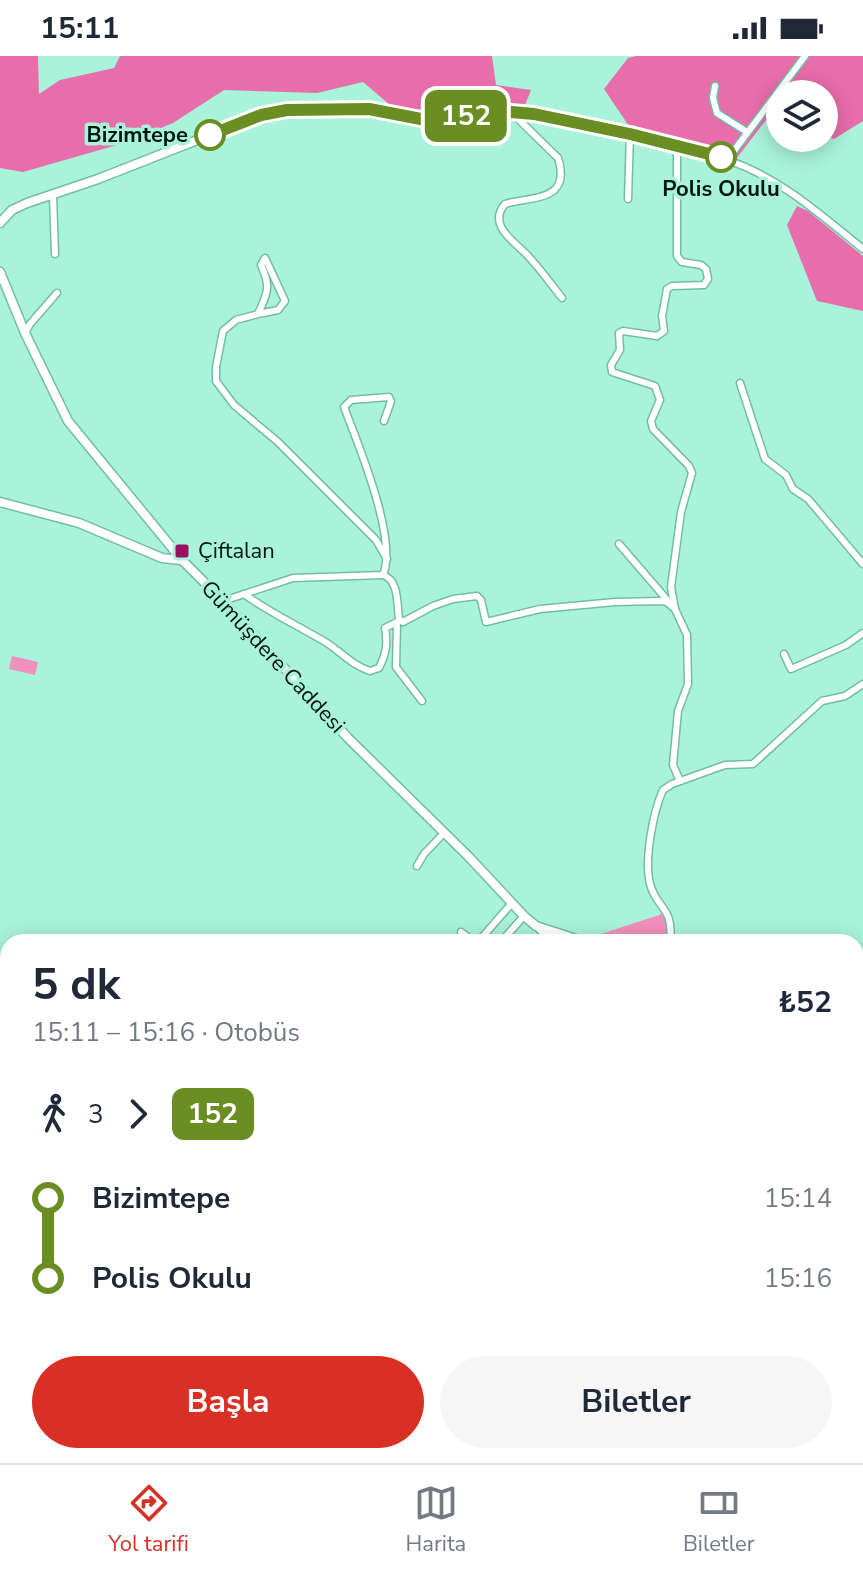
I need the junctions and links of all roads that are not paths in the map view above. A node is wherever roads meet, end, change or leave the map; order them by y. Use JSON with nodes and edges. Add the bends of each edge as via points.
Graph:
{"nodes":[{"id":1,"x":805,"y":56,"type":"edge"},
{"id":2,"x":715,"y":86,"type":"dead end"},
{"id":3,"x":511,"y":112,"type":"junction"},
{"id":4,"x":747,"y":132,"type":"junction"},
{"id":5,"x":630,"y":134,"type":"junction"},
{"id":6,"x":677,"y":147,"type":"junction"},
{"id":7,"x":727,"y":160,"type":"junction"},
{"id":8,"x":53,"y":195,"type":"junction"},
{"id":9,"x":628,"y":199,"type":"dead end"},
{"id":10,"x":0,"y":223,"type":"edge"},
{"id":11,"x":863,"y":249,"type":"edge"},
{"id":12,"x":55,"y":254,"type":"dead end"},
{"id":13,"x":0,"y":272,"type":"edge"},
{"id":14,"x":57,"y":293,"type":"dead end"},
{"id":15,"x":562,"y":298,"type":"dead end"},
{"id":16,"x":258,"y":314,"type":"junction"},
{"id":17,"x":25,"y":333,"type":"junction"},
{"id":18,"x":740,"y":383,"type":"dead end"},
{"id":19,"x":384,"y":421,"type":"dead end"},
{"id":20,"x":0,"y":502,"type":"edge"},
{"id":21,"x":619,"y":544,"type":"dead end"},
{"id":22,"x":387,"y":559,"type":"junction"},
{"id":23,"x":182,"y":560,"type":"junction"},
{"id":24,"x":863,"y":564,"type":"edge"},
{"id":25,"x":383,"y":575,"type":"junction"},
{"id":26,"x":244,"y":594,"type":"junction"},
{"id":27,"x":223,"y":601,"type":"junction"},
{"id":28,"x":675,"y":609,"type":"junction"},
{"id":29,"x":398,"y":620,"type":"junction"},
{"id":30,"x":863,"y":633,"type":"edge"},
{"id":31,"x":784,"y":654,"type":"dead end"},
{"id":32,"x":863,"y":684,"type":"edge"},
{"id":33,"x":422,"y":701,"type":"dead end"},
{"id":34,"x":680,"y":781,"type":"junction"},
{"id":35,"x":444,"y":833,"type":"junction"},
{"id":36,"x":417,"y":866,"type":"dead end"},
{"id":37,"x":512,"y":903,"type":"junction"},
{"id":38,"x":524,"y":916,"type":"junction"},
{"id":39,"x":536,"y":926,"type":"junction"},
{"id":40,"x":461,"y":932,"type":"dead end"},
{"id":41,"x":464,"y":934,"type":"edge"},
{"id":42,"x":483,"y":934,"type":"edge"},
{"id":43,"x":508,"y":934,"type":"edge"},
{"id":44,"x":544,"y":934,"type":"edge"},
{"id":45,"x":560,"y":934,"type":"edge"},
{"id":46,"x":670,"y":934,"type":"edge"}],
"edges":[{"from":1,"to":4,"type":"street"},
{"from":2,"to":4,"type":"street","via":[[717,113]]},
{"from":3,"to":5,"type":"street"},
{"from":3,"to":8,"type":"street","via":[[421,119],[358,109],[274,112]]},
{"from":3,"to":15,"type":"street","via":[[558,158],[559,177],[548,196],[505,204],[500,223]]},
{"from":4,"to":7,"type":"street"},
{"from":5,"to":6,"type":"street"},
{"from":5,"to":9,"type":"street"},
{"from":6,"to":7,"type":"street"},
{"from":6,"to":28,"type":"street","via":[[677,256],[701,265],[708,279],[704,285],[667,289],[664,331],[657,336],[619,333],[620,350],[611,365],[612,372],[655,386],[660,400],[653,429],[692,473],[672,576]]},
{"from":7,"to":11,"type":"street","via":[[747,166],[816,209]]},
{"from":8,"to":10,"type":"street","via":[[18,207]]},
{"from":8,"to":12,"type":"street"},
{"from":13,"to":17,"type":"street","name":"Gümüşdere Caddesi"},
{"from":14,"to":17,"type":"street"},
{"from":16,"to":16,"type":"street","via":[[269,283],[261,265],[265,258],[285,301],[278,310]]},
{"from":16,"to":22,"type":"street","via":[[236,320],[223,331],[216,381],[234,405],[376,540]]},
{"from":17,"to":23,"type":"street","name":"Gümüşdere Caddesi","via":[[79,438]]},
{"from":18,"to":24,"type":"street","via":[[765,459],[786,475]]},
{"from":19,"to":22,"type":"street","via":[[389,397],[351,400],[344,407],[382,521]]},
{"from":20,"to":23,"type":"street","via":[[79,523],[162,558]]},
{"from":21,"to":28,"type":"street"},
{"from":22,"to":25,"type":"street"},
{"from":23,"to":27,"type":"street","name":"Gümüşdere Caddesi"},
{"from":25,"to":26,"type":"street","via":[[293,578]]},
{"from":25,"to":29,"type":"street","via":[[394,583]]},
{"from":26,"to":27,"type":"street"},
{"from":26,"to":29,"type":"street","via":[[370,671],[379,668],[388,647],[385,628]]},
{"from":27,"to":35,"type":"street","name":"Gümüşdere Caddesi"},
{"from":28,"to":29,"type":"street","via":[[660,601],[615,602],[540,609],[486,622],[477,596],[453,599]]},
{"from":28,"to":34,"type":"street","via":[[687,635],[688,684],[678,711],[673,765]]},
{"from":29,"to":33,"type":"street","via":[[396,667]]},
{"from":30,"to":31,"type":"street","via":[[791,669]]},
{"from":32,"to":34,"type":"street","via":[[845,696],[822,701],[753,764],[725,765]]},
{"from":34,"to":46,"type":"street","via":[[660,797],[649,855],[650,885],[670,916]]},
{"from":35,"to":36,"type":"street"},
{"from":35,"to":37,"type":"street","name":"Gümüşdere Caddesi"},
{"from":37,"to":38,"type":"street","name":"Gümüşdere Caddesi"},
{"from":37,"to":42,"type":"street"},
{"from":38,"to":39,"type":"street","name":"Gümüşdere Caddesi"},
{"from":38,"to":43,"type":"street"},
{"from":39,"to":44,"type":"street"},
{"from":39,"to":45,"type":"street","name":"Gümüşdere Caddesi"},
{"from":40,"to":41,"type":"street"}]}
